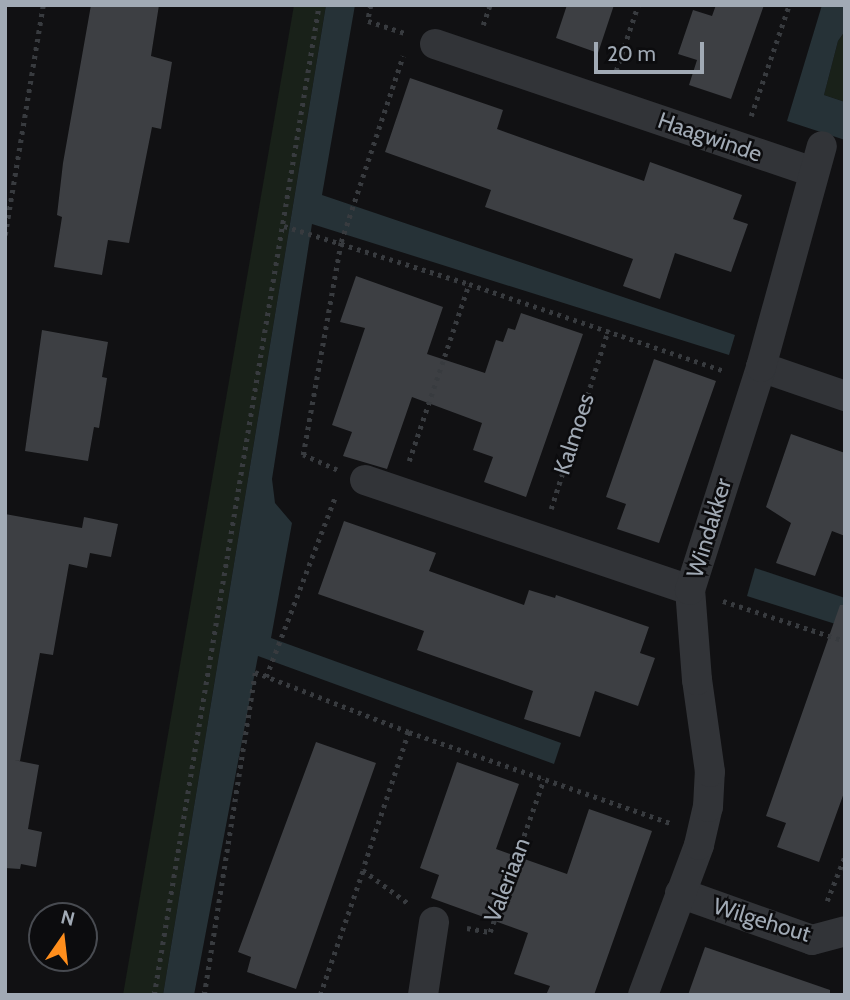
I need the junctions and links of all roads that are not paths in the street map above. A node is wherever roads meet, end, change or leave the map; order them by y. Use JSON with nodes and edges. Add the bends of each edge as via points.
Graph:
{"nodes":[{"id":1,"x":423,"y":39,"type":"road end"},
{"id":2,"x":818,"y":159,"type":"joint"},
{"id":3,"x":759,"y":374,"type":"junction"},
{"id":4,"x":845,"y":396,"type":"edge"},
{"id":5,"x":355,"y":477,"type":"road end"},
{"id":6,"x":690,"y":590,"type":"junction"},
{"id":7,"x":680,"y":893,"type":"junction"},
{"id":8,"x":434,"y":922,"type":"road end"},
{"id":9,"x":845,"y":931,"type":"edge"},
{"id":10,"x":423,"y":995,"type":"edge"},
{"id":11,"x":643,"y":995,"type":"edge"}],
"edges":[{"from":1,"to":2,"type":"street","name":"Haagwinde","via":[[740,147]]},
{"from":2,"to":3,"type":"street","name":"Windakker"},
{"from":3,"to":4,"type":"street"},
{"from":3,"to":6,"type":"street","name":"Windakker"},
{"from":5,"to":6,"type":"street"},
{"from":6,"to":7,"type":"street","name":"Windakker","via":[[710,772],[708,807]]},
{"from":7,"to":9,"type":"street","name":"Wilgehout","via":[[811,940]]},
{"from":7,"to":11,"type":"street","name":"Windakker"},
{"from":8,"to":10,"type":"street"}]}
